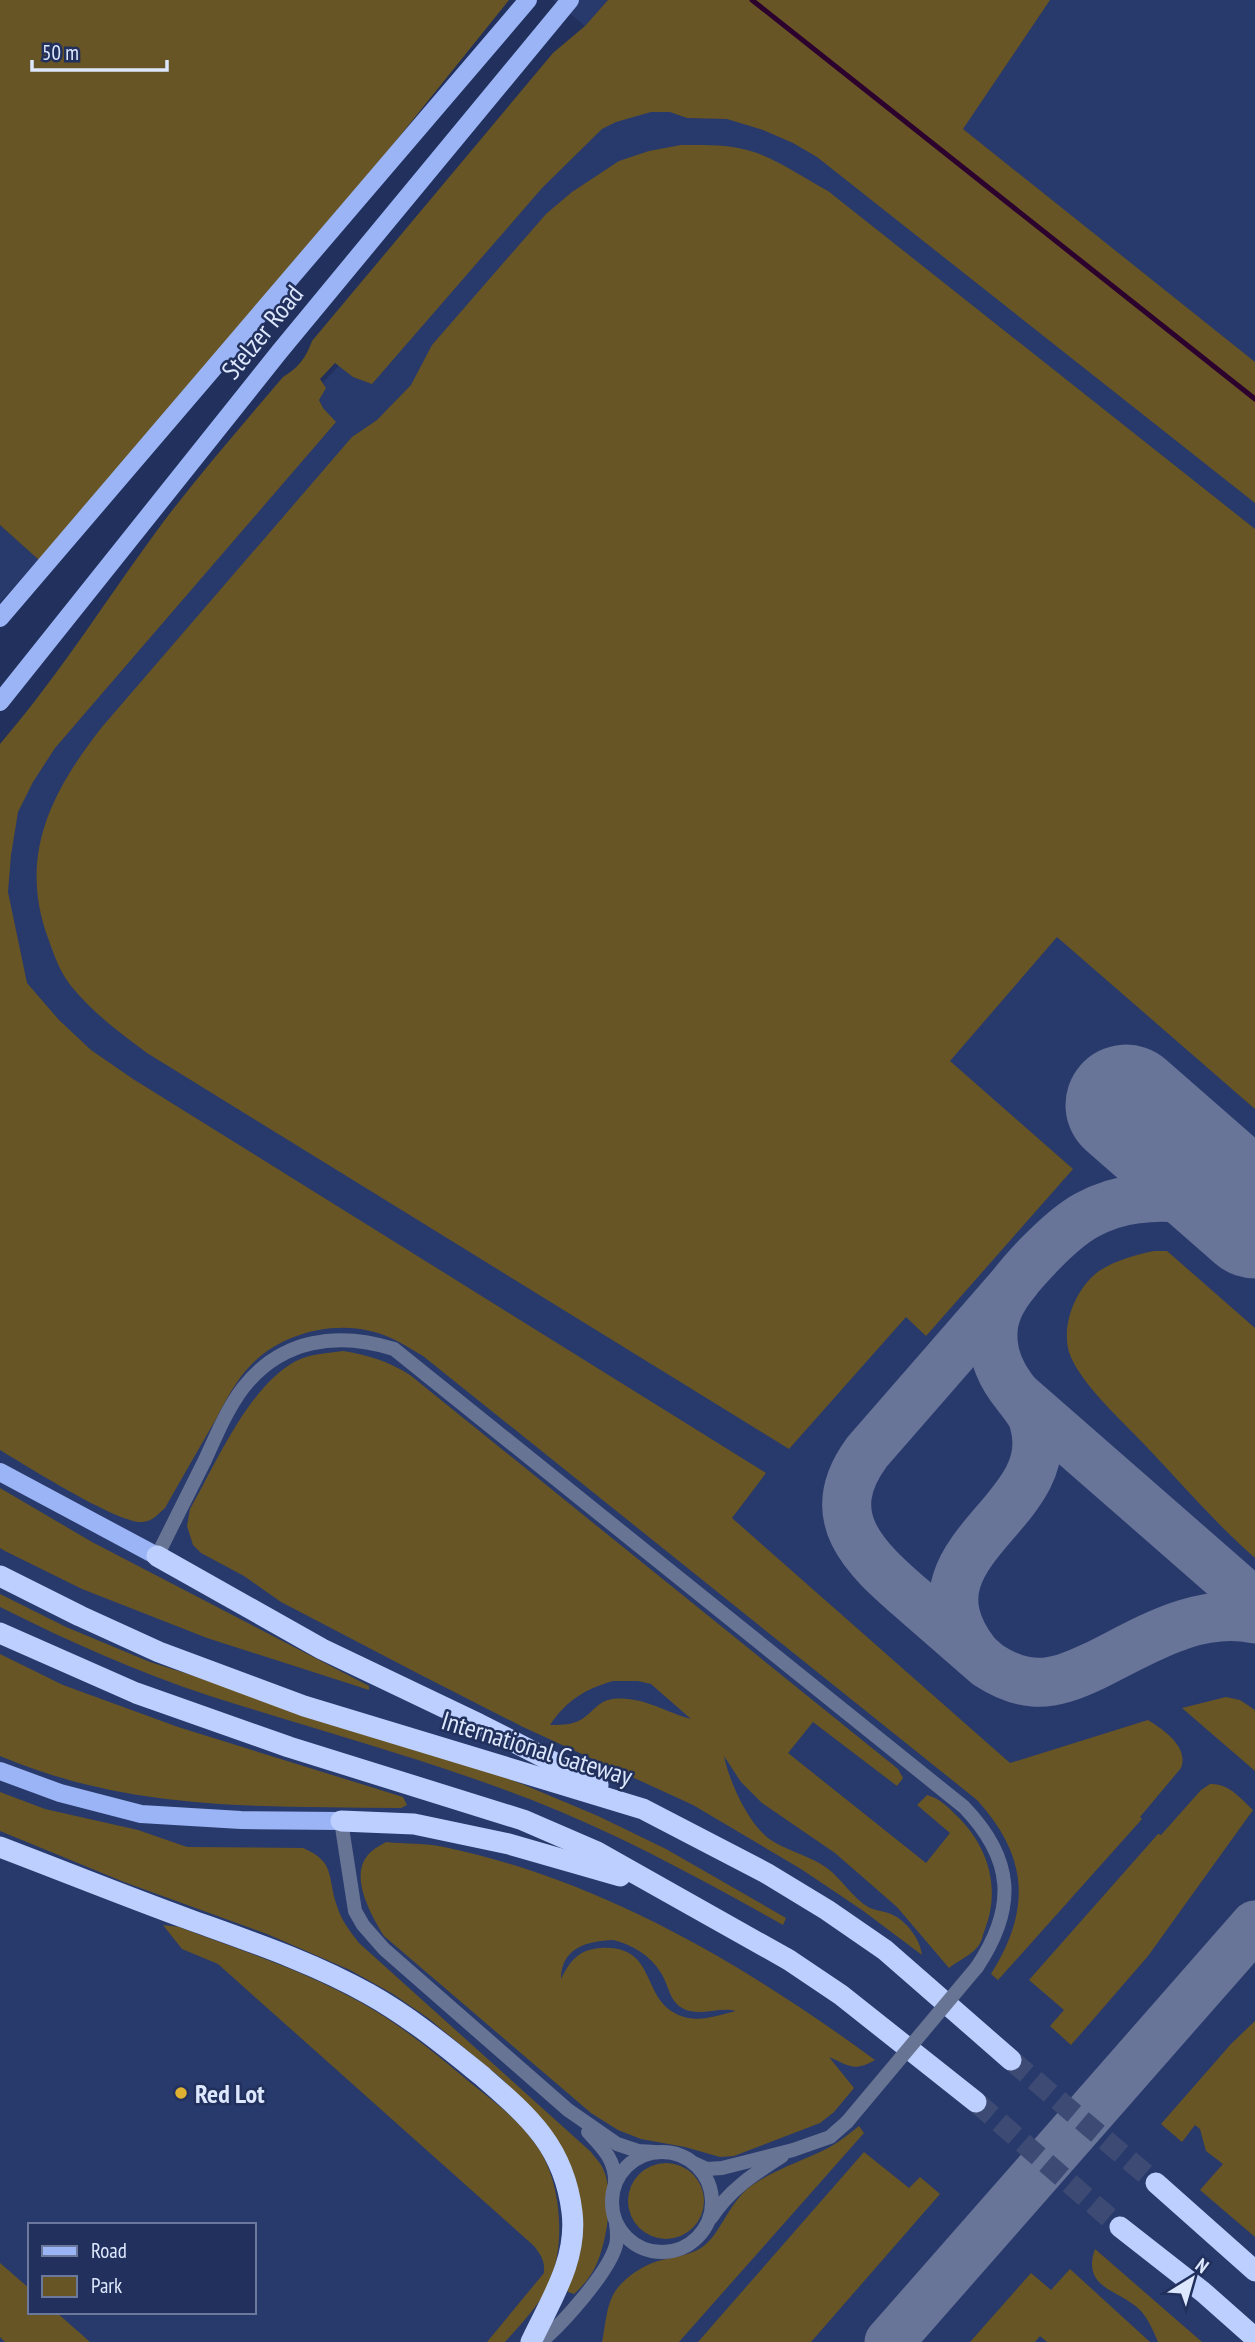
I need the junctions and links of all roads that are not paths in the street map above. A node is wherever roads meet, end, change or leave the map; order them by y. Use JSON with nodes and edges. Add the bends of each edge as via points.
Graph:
{"nodes":[{"id":1,"x":528,"y":0,"type":"edge"},
{"id":2,"x":570,"y":0,"type":"edge"},
{"id":3,"x":0,"y":618,"type":"edge"},
{"id":4,"x":0,"y":702,"type":"edge"},
{"id":5,"x":0,"y":1472,"type":"edge"},
{"id":6,"x":157,"y":1556,"type":"junction"},
{"id":7,"x":0,"y":1576,"type":"edge"},
{"id":8,"x":0,"y":1633,"type":"edge"},
{"id":9,"x":0,"y":1771,"type":"edge"},
{"id":10,"x":643,"y":1809,"type":"junction"},
{"id":11,"x":341,"y":1821,"type":"junction"},
{"id":12,"x":0,"y":1847,"type":"edge"},
{"id":13,"x":675,"y":1895,"type":"junction"},
{"id":14,"x":1011,"y":2060,"type":"tunnel mouth"},
{"id":15,"x":976,"y":2102,"type":"tunnel mouth"},
{"id":16,"x":568,"y":2110,"type":"junction"},
{"id":17,"x":793,"y":2150,"type":"junction"},
{"id":18,"x":656,"y":2152,"type":"junction"},
{"id":19,"x":692,"y":2162,"type":"junction"},
{"id":20,"x":1156,"y":2183,"type":"tunnel mouth"},
{"id":21,"x":615,"y":2185,"type":"junction"},
{"id":22,"x":615,"y":2222,"type":"junction"},
{"id":23,"x":707,"y":2225,"type":"junction"},
{"id":24,"x":1120,"y":2227,"type":"tunnel mouth"},
{"id":25,"x":1255,"y":2271,"type":"edge"},
{"id":26,"x":1255,"y":2338,"type":"edge"},
{"id":27,"x":531,"y":2342,"type":"edge"},
{"id":28,"x":541,"y":2342,"type":"edge"}],
"edges":[{"from":1,"to":3,"type":"main road","name":"Stelzer Road"},
{"from":2,"to":4,"type":"main road","name":"Stelzer Road","via":[[280,351]]},
{"from":5,"to":6,"type":"main road"},
{"from":6,"to":10,"type":"highway","via":[[322,1649]]},
{"from":6,"to":17,"type":"street","bridge":true,"via":[[220,1427],[260,1371],[299,1347],[323,1340],[369,1341],[394,1349],[964,1807],[983,1827],[1001,1867],[1005,1894],[1001,1923],[991,1947],[848,2122],[830,2137]]},
{"from":7,"to":10,"type":"highway","name":"International Gateway","via":[[159,1652],[304,1706]]},
{"from":8,"to":13,"type":"highway","via":[[136,1693],[289,1747],[523,1820],[597,1852]]},
{"from":9,"to":11,"type":"main road","via":[[60,1793],[141,1814]]},
{"from":10,"to":14,"type":"highway","name":"International Gateway","via":[[827,1910],[885,1950]]},
{"from":11,"to":13,"type":"highway","via":[[414,1824],[509,1844]]},
{"from":11,"to":16,"type":"street","via":[[352,1901],[363,1925],[393,1957]]},
{"from":12,"to":27,"type":"highway","via":[[338,1978],[442,2043],[525,2113],[554,2155],[572,2214],[567,2263]]},
{"from":13,"to":15,"type":"highway","via":[[841,1994]]},
{"from":16,"to":18,"type":"street","via":[[617,2144]]},
{"from":16,"to":21,"type":"street","via":[[609,2157]]},
{"from":17,"to":19,"type":"street","via":[[722,2168],[707,2169]]},
{"from":17,"to":23,"type":"street","via":[[737,2186]]},
{"from":18,"to":19,"type":"street"},
{"from":18,"to":21,"type":"street","via":[[626,2166]]},
{"from":19,"to":23,"type":"street","via":[[709,2183],[712,2199]]},
{"from":20,"to":25,"type":"highway"},
{"from":21,"to":22,"type":"street"},
{"from":22,"to":23,"type":"street","via":[[635,2245],[664,2253],[694,2242]]},
{"from":22,"to":28,"type":"street","via":[[618,2237],[612,2256]]},
{"from":24,"to":26,"type":"highway"}]}
